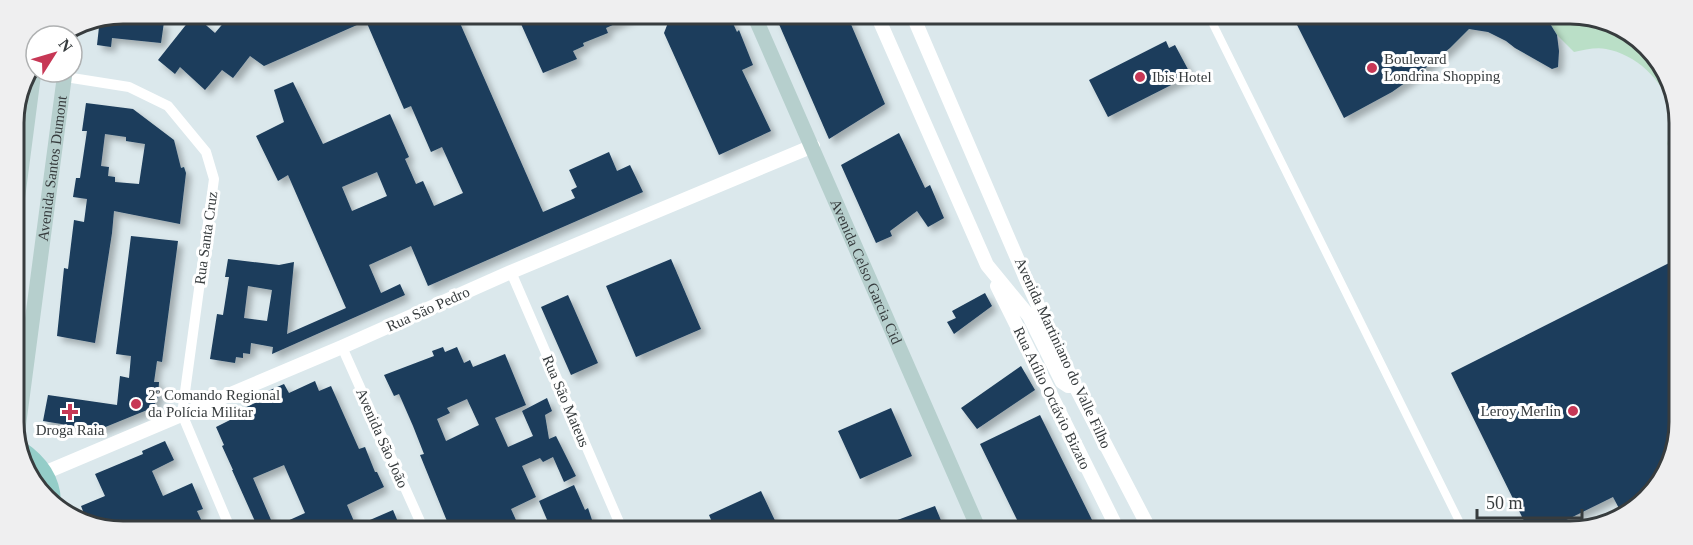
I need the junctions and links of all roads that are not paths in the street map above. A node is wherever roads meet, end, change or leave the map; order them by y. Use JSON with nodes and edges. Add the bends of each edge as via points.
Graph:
{"nodes":[{"id":1,"x":758,"y":24,"type":"edge"},
{"id":2,"x":881,"y":24,"type":"edge"},
{"id":3,"x":916,"y":24,"type":"edge"},
{"id":4,"x":1213,"y":24,"type":"edge"},
{"id":5,"x":84,"y":78,"type":"edge"},
{"id":6,"x":32,"y":84,"type":"edge"},
{"id":7,"x":64,"y":84,"type":"edge"},
{"id":8,"x":813,"y":146,"type":"junction"},
{"id":9,"x":24,"y":148,"type":"edge"},
{"id":10,"x":987,"y":265,"type":"junction"},
{"id":11,"x":511,"y":272,"type":"junction"},
{"id":12,"x":342,"y":347,"type":"junction"},
{"id":13,"x":24,"y":384,"type":"edge"},
{"id":14,"x":1075,"y":386,"type":"junction"},
{"id":15,"x":182,"y":414,"type":"junction"},
{"id":16,"x":30,"y":457,"type":"edge"},
{"id":17,"x":44,"y":473,"type":"junction"},
{"id":18,"x":51,"y":489,"type":"edge"},
{"id":19,"x":227,"y":521,"type":"edge"},
{"id":20,"x":420,"y":521,"type":"edge"},
{"id":21,"x":619,"y":521,"type":"edge"},
{"id":22,"x":975,"y":521,"type":"edge"},
{"id":23,"x":1114,"y":521,"type":"edge"},
{"id":24,"x":1145,"y":521,"type":"edge"},
{"id":25,"x":1459,"y":521,"type":"edge"}],
"edges":[{"from":1,"to":8,"type":"main road","name":"Avenida Celso Garcia Cid"},
{"from":2,"to":10,"type":"street"},
{"from":3,"to":14,"type":"street","name":"Avenida Martiniano do Valle Filho"},
{"from":4,"to":25,"type":"street"},
{"from":5,"to":15,"type":"street","name":"Rua Santa Cruz","via":[[129,87],[168,106],[206,152],[214,179]]},
{"from":6,"to":9,"type":"main road","name":"Avenida Santos Dumont"},
{"from":7,"to":13,"type":"main road","name":"Avenida Santos Dumont"},
{"from":8,"to":11,"type":"street","name":"Rua São Pedro"},
{"from":8,"to":22,"type":"main road","name":"Avenida Celso Garcia Cid"},
{"from":10,"to":14,"type":"street","via":[[1029,316],[1062,382]]},
{"from":10,"to":23,"type":"street","name":"Rua Atílio Octávio Bizato"},
{"from":11,"to":12,"type":"street","name":"Rua São Pedro"},
{"from":11,"to":21,"type":"street","name":"Rua São Mateus"},
{"from":12,"to":15,"type":"street","name":"Rua São Pedro"},
{"from":12,"to":20,"type":"street","name":"Avenida São João"},
{"from":14,"to":24,"type":"street","name":"Avenida Martiniano do Valle Filho"},
{"from":15,"to":17,"type":"street","name":"Rua São Pedro"},
{"from":15,"to":19,"type":"street"},
{"from":16,"to":17,"type":"main road"},
{"from":17,"to":18,"type":"main road"}]}
